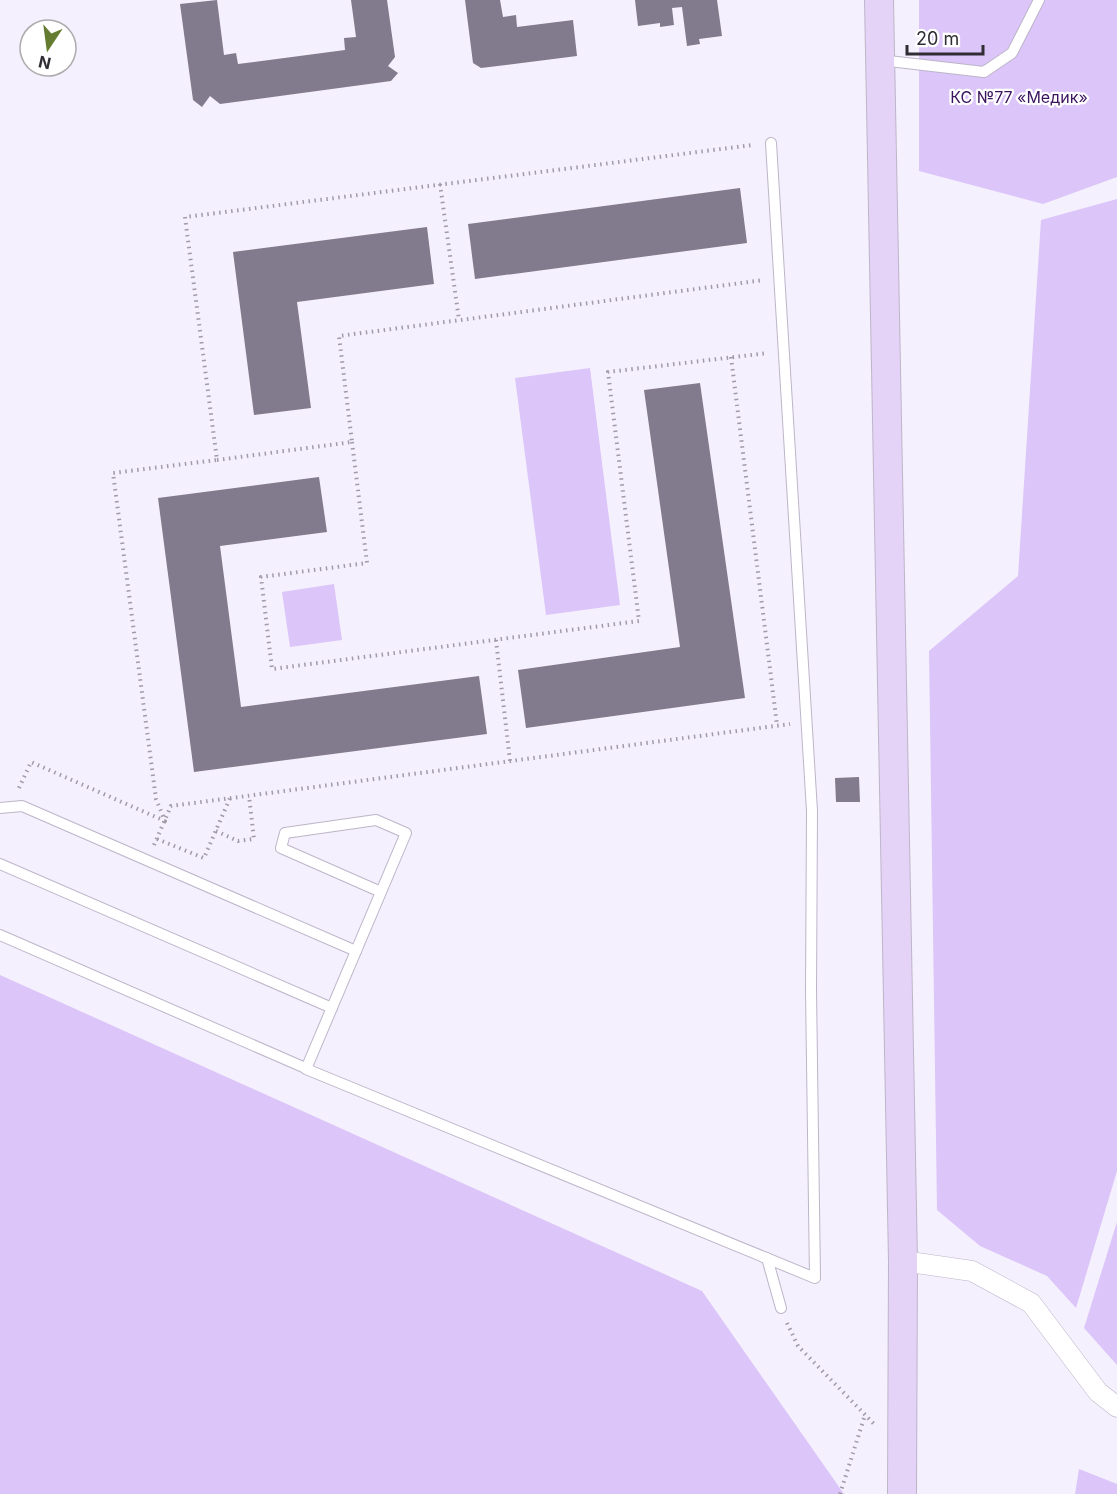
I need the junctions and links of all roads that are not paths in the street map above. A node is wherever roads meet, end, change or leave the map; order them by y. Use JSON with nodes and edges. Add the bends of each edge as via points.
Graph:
{"nodes":[{"id":1,"x":879,"y":0,"type":"edge"},
{"id":2,"x":1039,"y":0,"type":"edge"},
{"id":3,"x":880,"y":60,"type":"junction"},
{"id":4,"x":771,"y":143,"type":"road end"},
{"id":5,"x":0,"y":808,"type":"edge"},
{"id":6,"x":0,"y":864,"type":"edge"},
{"id":7,"x":381,"y":892,"type":"junction"},
{"id":8,"x":0,"y":934,"type":"edge"},
{"id":9,"x":356,"y":951,"type":"junction"},
{"id":10,"x":332,"y":1008,"type":"junction"},
{"id":11,"x":306,"y":1069,"type":"junction"},
{"id":12,"x":767,"y":1258,"type":"junction"},
{"id":13,"x":903,"y":1261,"type":"junction"},
{"id":14,"x":781,"y":1308,"type":"road end"},
{"id":15,"x":1117,"y":1407,"type":"edge"},
{"id":16,"x":902,"y":1494,"type":"edge"}],
"edges":[{"from":1,"to":3,"type":"main road"},
{"from":2,"to":3,"type":"lane","via":[[1012,53],[984,72]]},
{"from":3,"to":13,"type":"main road"},
{"from":4,"to":12,"type":"lane","via":[[812,811],[815,1278]]},
{"from":5,"to":9,"type":"lane","via":[[22,806]]},
{"from":6,"to":10,"type":"lane"},
{"from":7,"to":7,"type":"lane","via":[[281,848],[285,833],[376,820],[406,833]]},
{"from":7,"to":9,"type":"lane"},
{"from":8,"to":11,"type":"lane"},
{"from":9,"to":10,"type":"lane"},
{"from":10,"to":11,"type":"lane"},
{"from":11,"to":12,"type":"lane"},
{"from":12,"to":14,"type":"lane"},
{"from":13,"to":15,"type":"street","via":[[972,1271],[1031,1303],[1098,1392]]},
{"from":13,"to":16,"type":"main road"}]}
